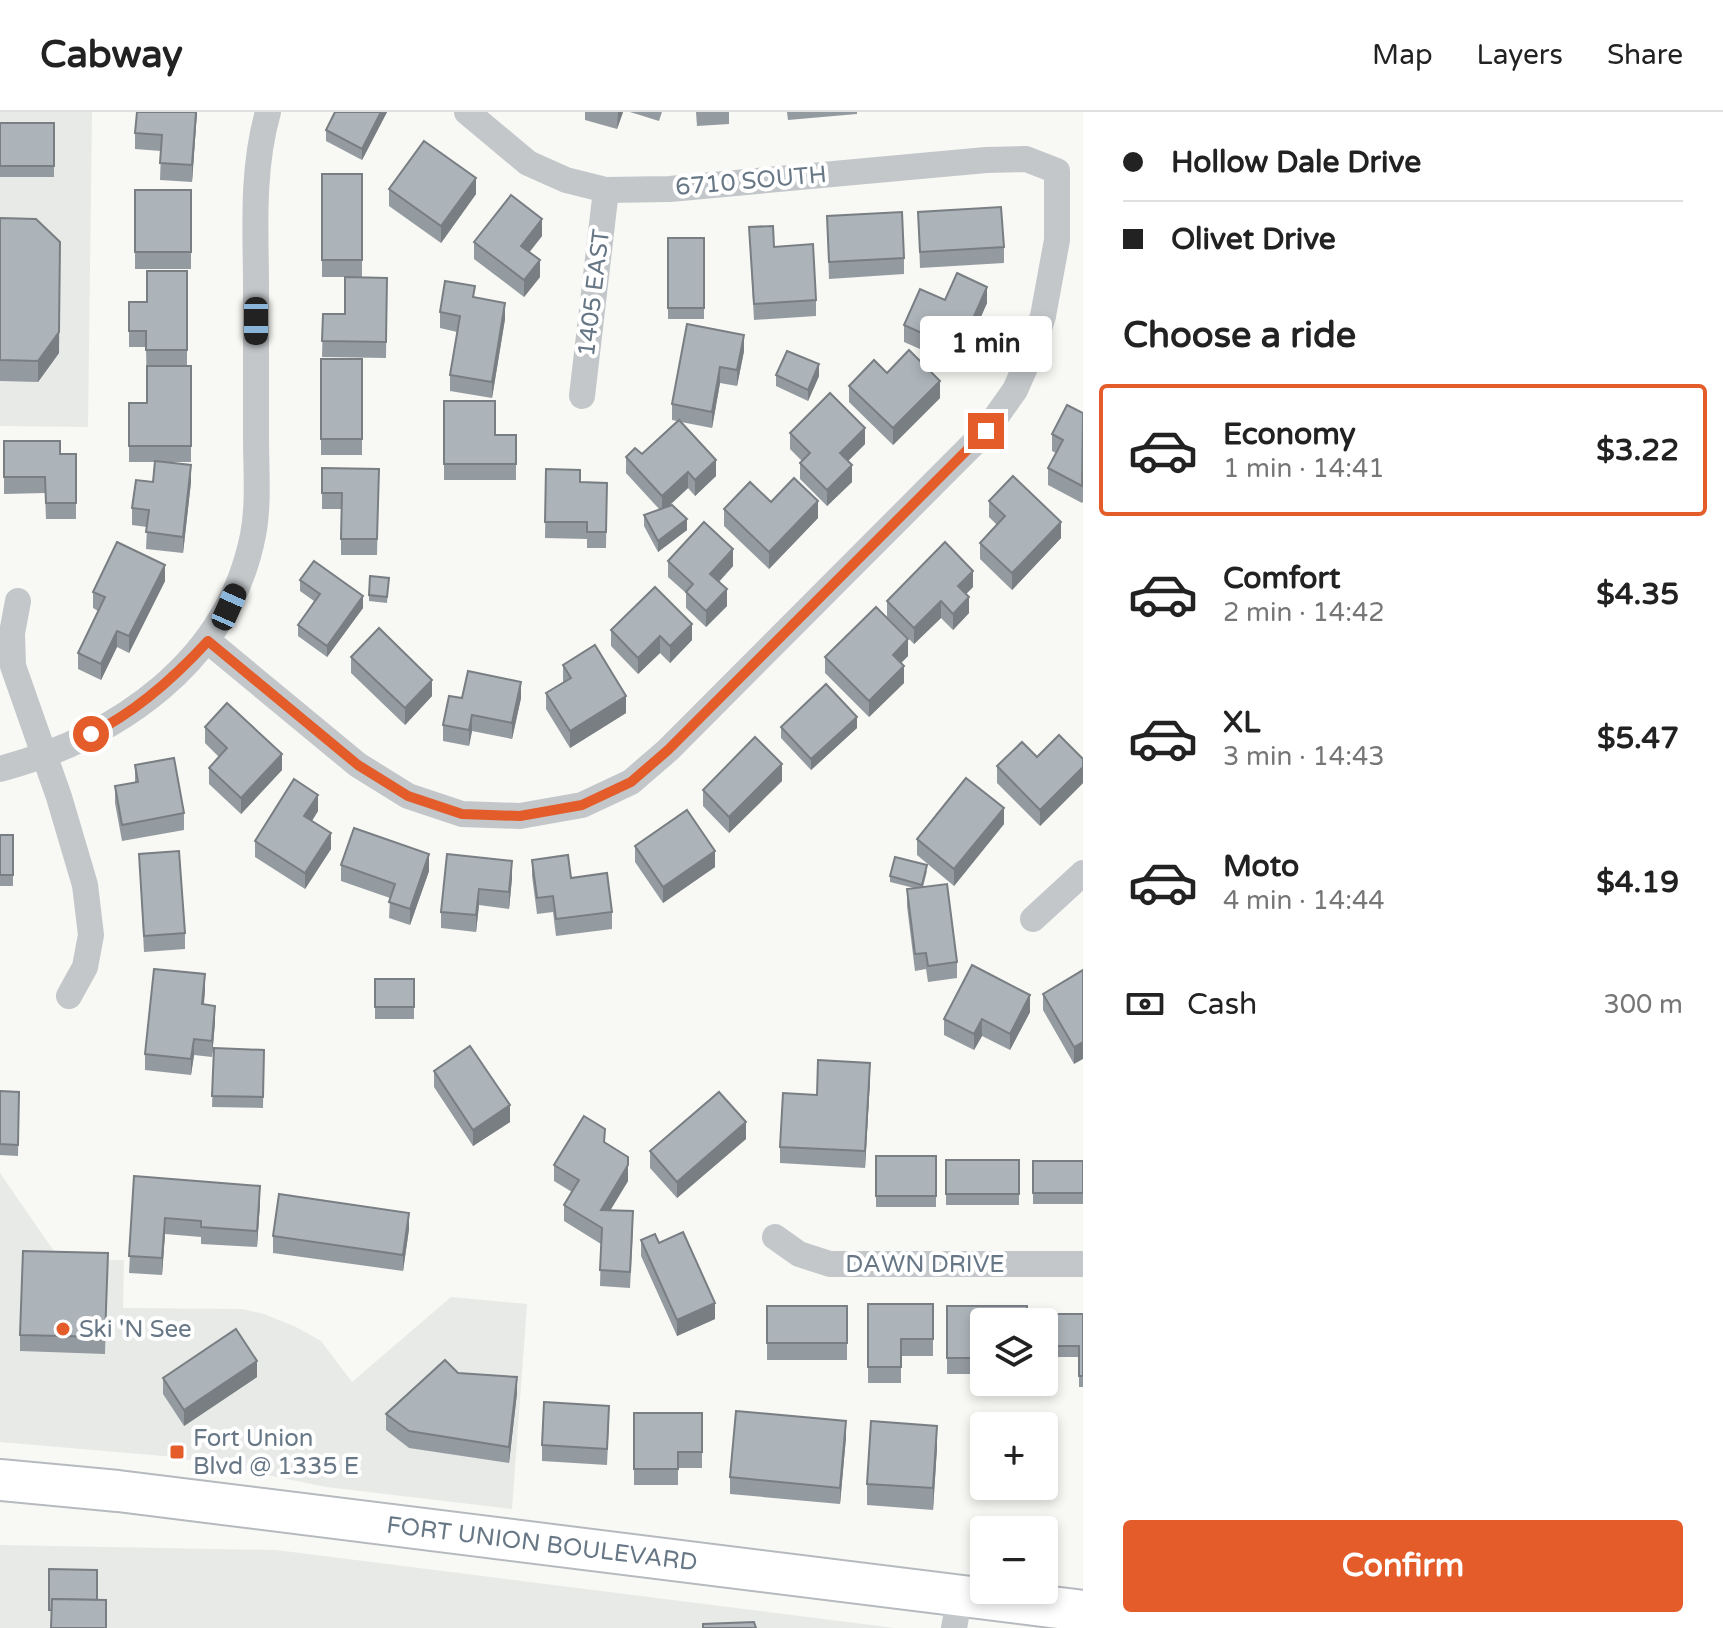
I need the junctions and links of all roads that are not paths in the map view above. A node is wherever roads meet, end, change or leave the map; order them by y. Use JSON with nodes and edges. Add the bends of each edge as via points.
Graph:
{"nodes":[{"id":1,"x":268,"y":112,"type":"edge"},
{"id":2,"x":467,"y":112,"type":"edge"},
{"id":3,"x":606,"y":190,"type":"junction"},
{"id":4,"x":582,"y":396,"type":"dead end"},
{"id":5,"x":18,"y":601,"type":"dead end"},
{"id":6,"x":208,"y":641,"type":"junction"},
{"id":7,"x":45,"y":755,"type":"junction"},
{"id":8,"x":0,"y":769,"type":"edge"},
{"id":9,"x":1083,"y":873,"type":"edge"},
{"id":10,"x":1033,"y":919,"type":"dead end"},
{"id":11,"x":69,"y":996,"type":"dead end"},
{"id":12,"x":775,"y":1237,"type":"dead end"},
{"id":13,"x":1083,"y":1264,"type":"edge"},
{"id":14,"x":0,"y":1480,"type":"edge"},
{"id":15,"x":1083,"y":1611,"type":"edge"},
{"id":16,"x":957,"y":1612,"type":"edge"}],
"edges":[{"from":1,"to":6,"type":"street","via":[[255,195],[254,532],[244,575]]},
{"from":2,"to":3,"type":"street","name":"6710 SOUTH","via":[[528,163]]},
{"from":3,"to":4,"type":"street","name":"1405 EAST"},
{"from":3,"to":6,"type":"street","name":"6710 SOUTH","via":[[1026,159],[1057,171],[1057,240],[1031,354],[1015,390],[986,431],[668,750],[631,782],[582,805],[520,816],[462,814],[408,796],[358,765]]},
{"from":5,"to":7,"type":"street","via":[[13,666]]},
{"from":6,"to":7,"type":"street","via":[[123,715]]},
{"from":7,"to":8,"type":"street"},
{"from":7,"to":11,"type":"street","via":[[77,853],[91,935],[85,967]]},
{"from":9,"to":10,"type":"street"},
{"from":12,"to":13,"type":"street","name":"DAWN DRIVE","via":[[799,1254],[830,1264]]},
{"from":14,"to":16,"type":"main road","name":"FORT UNION BOULEVARD","via":[[118,1491]]},
{"from":15,"to":16,"type":"main road","name":"FORT UNION BOULEVARD"}]}
